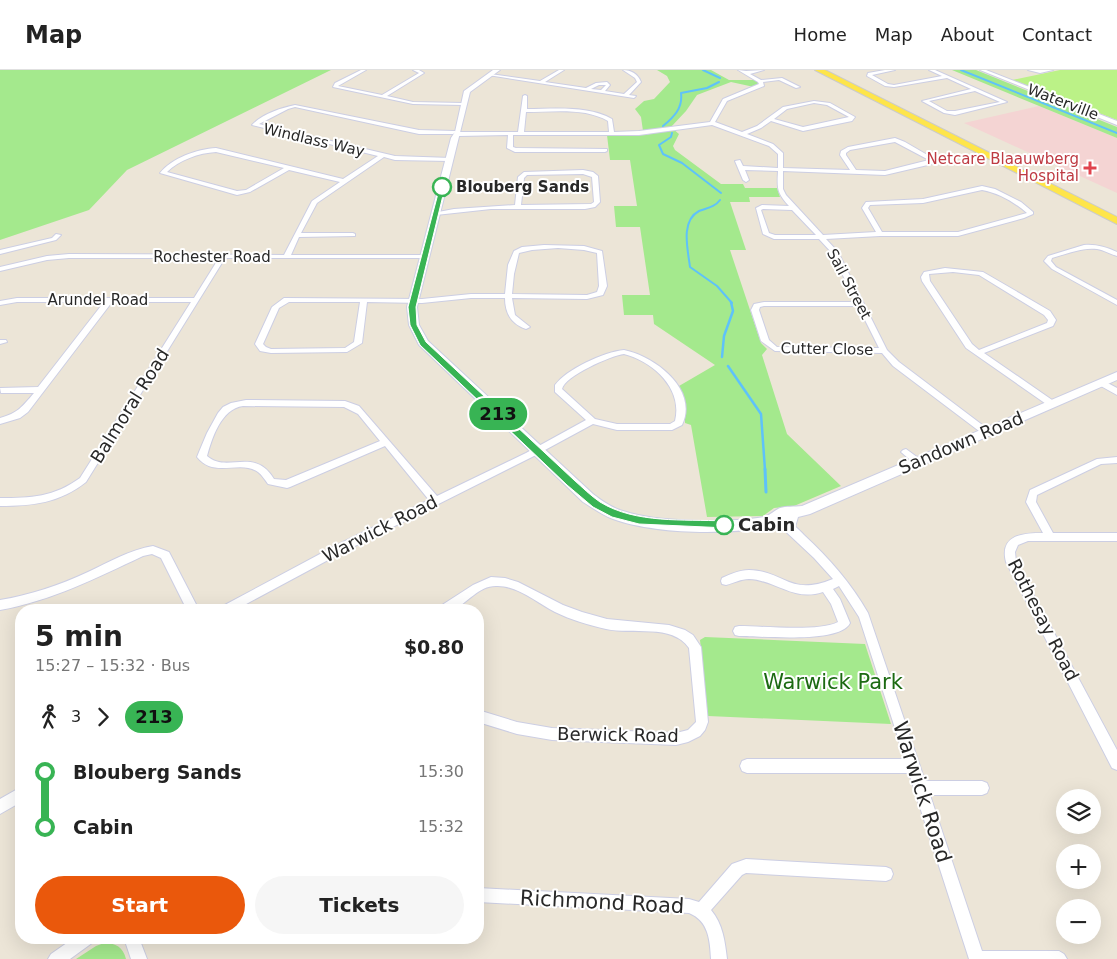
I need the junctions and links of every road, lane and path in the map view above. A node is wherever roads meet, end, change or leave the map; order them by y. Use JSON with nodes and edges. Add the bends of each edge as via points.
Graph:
{"nodes":[{"id":1,"x":364,"y":70,"type":"edge"},
{"id":2,"x":415,"y":70,"type":"edge"},
{"id":3,"x":498,"y":70,"type":"edge"},
{"id":4,"x":562,"y":70,"type":"edge"},
{"id":5,"x":625,"y":70,"type":"edge"},
{"id":6,"x":740,"y":70,"type":"edge"},
{"id":7,"x":762,"y":70,"type":"edge"},
{"id":8,"x":820,"y":70,"type":"edge"},
{"id":9,"x":827,"y":70,"type":"edge"},
{"id":10,"x":893,"y":70,"type":"edge"},
{"id":11,"x":931,"y":70,"type":"edge"},
{"id":12,"x":982,"y":70,"type":"edge"},
{"id":13,"x":1030,"y":70,"type":"edge"},
{"id":14,"x":1051,"y":70,"type":"edge"},
{"id":15,"x":745,"y":73,"type":"junction"},
{"id":16,"x":490,"y":75,"type":"junction"},
{"id":17,"x":947,"y":77,"type":"junction"},
{"id":18,"x":760,"y":81,"type":"junction"},
{"id":19,"x":542,"y":82,"type":"junction"},
{"id":20,"x":798,"y":87,"type":"dead end"},
{"id":21,"x":588,"y":89,"type":"junction"},
{"id":22,"x":977,"y":89,"type":"junction"},
{"id":23,"x":602,"y":92,"type":"junction"},
{"id":24,"x":525,"y":96,"type":"dead end"},
{"id":25,"x":625,"y":96,"type":"junction"},
{"id":26,"x":382,"y":97,"type":"junction"},
{"id":27,"x":634,"y":97,"type":"dead end"},
{"id":28,"x":463,"y":104,"type":"junction"},
{"id":29,"x":524,"y":111,"type":"junction"},
{"id":30,"x":770,"y":120,"type":"junction"},
{"id":31,"x":712,"y":123,"type":"junction"},
{"id":32,"x":1117,"y":123,"type":"edge"},
{"id":33,"x":455,"y":133,"type":"junction"},
{"id":34,"x":511,"y":133,"type":"junction"},
{"id":35,"x":521,"y":133,"type":"junction"},
{"id":36,"x":612,"y":133,"type":"junction"},
{"id":37,"x":743,"y":134,"type":"junction"},
{"id":38,"x":605,"y":150,"type":"dead end"},
{"id":39,"x":383,"y":155,"type":"junction"},
{"id":40,"x":449,"y":159,"type":"junction"},
{"id":41,"x":738,"y":162,"type":"dead end"},
{"id":42,"x":288,"y":168,"type":"junction"},
{"id":43,"x":741,"y":168,"type":"junction"},
{"id":44,"x":781,"y":168,"type":"junction"},
{"id":45,"x":854,"y":173,"type":"junction"},
{"id":46,"x":746,"y":180,"type":"dead end"},
{"id":47,"x":343,"y":181,"type":"junction"},
{"id":48,"x":1109,"y":205,"type":"dead end"},
{"id":49,"x":518,"y":207,"type":"junction"},
{"id":50,"x":793,"y":208,"type":"junction"},
{"id":51,"x":436,"y":213,"type":"junction"},
{"id":52,"x":1117,"y":221,"type":"edge"},
{"id":53,"x":880,"y":234,"type":"junction"},
{"id":54,"x":297,"y":235,"type":"junction"},
{"id":55,"x":353,"y":235,"type":"dead end"},
{"id":56,"x":822,"y":237,"type":"junction"},
{"id":57,"x":38,"y":242,"type":"dead end"},
{"id":58,"x":0,"y":252,"type":"edge"},
{"id":59,"x":1117,"y":254,"type":"edge"},
{"id":60,"x":223,"y":257,"type":"junction"},
{"id":61,"x":286,"y":257,"type":"junction"},
{"id":62,"x":424,"y":257,"type":"junction"},
{"id":63,"x":0,"y":269,"type":"edge"},
{"id":64,"x":508,"y":296,"type":"junction"},
{"id":65,"x":110,"y":300,"type":"junction"},
{"id":66,"x":196,"y":300,"type":"junction"},
{"id":67,"x":364,"y":300,"type":"junction"},
{"id":68,"x":414,"y":301,"type":"junction"},
{"id":69,"x":1116,"y":302,"type":"edge"},
{"id":70,"x":0,"y":303,"type":"edge"},
{"id":71,"x":861,"y":304,"type":"junction"},
{"id":72,"x":526,"y":327,"type":"dead end"},
{"id":73,"x":884,"y":351,"type":"junction"},
{"id":74,"x":978,"y":353,"type":"junction"},
{"id":75,"x":1117,"y":376,"type":"edge"},
{"id":76,"x":1102,"y":383,"type":"junction"},
{"id":77,"x":1,"y":390,"type":"dead end"},
{"id":78,"x":41,"y":390,"type":"junction"},
{"id":79,"x":1117,"y":392,"type":"edge"},
{"id":80,"x":1052,"y":404,"type":"junction"},
{"id":81,"x":0,"y":421,"type":"edge"},
{"id":82,"x":592,"y":421,"type":"junction"},
{"id":83,"x":986,"y":432,"type":"junction"},
{"id":84,"x":386,"y":442,"type":"junction"},
{"id":85,"x":537,"y":451,"type":"junction"},
{"id":86,"x":906,"y":452,"type":"dead end"},
{"id":87,"x":1117,"y":460,"type":"edge"},
{"id":88,"x":918,"y":462,"type":"junction"},
{"id":89,"x":436,"y":501,"type":"junction"},
{"id":90,"x":0,"y":502,"type":"edge"},
{"id":91,"x":785,"y":522,"type":"junction"},
{"id":92,"x":1050,"y":537,"type":"junction"},
{"id":93,"x":1117,"y":537,"type":"edge"},
{"id":94,"x":726,"y":581,"type":"dead end"},
{"id":95,"x":840,"y":581,"type":"junction"},
{"id":96,"x":825,"y":587,"type":"junction"},
{"id":97,"x":190,"y":604,"type":"edge"},
{"id":98,"x":236,"y":604,"type":"edge"},
{"id":99,"x":453,"y":604,"type":"edge"},
{"id":100,"x":0,"y":605,"type":"edge"},
{"id":101,"x":739,"y":631,"type":"dead end"},
{"id":102,"x":484,"y":718,"type":"edge"},
{"id":103,"x":1117,"y":763,"type":"edge"},
{"id":104,"x":747,"y":766,"type":"dead end"},
{"id":105,"x":914,"y":766,"type":"junction"},
{"id":106,"x":920,"y":788,"type":"junction"},
{"id":107,"x":982,"y":788,"type":"dead end"},
{"id":108,"x":15,"y":798,"type":"edge"},
{"id":109,"x":0,"y":807,"type":"edge"},
{"id":110,"x":886,"y":874,"type":"dead end"},
{"id":111,"x":484,"y":896,"type":"edge"},
{"id":112,"x":701,"y":911,"type":"junction"},
{"id":113,"x":79,"y":944,"type":"edge"},
{"id":114,"x":134,"y":944,"type":"edge"},
{"id":115,"x":56,"y":959,"type":"edge"},
{"id":116,"x":139,"y":959,"type":"edge"},
{"id":117,"x":719,"y":959,"type":"edge"},
{"id":118,"x":977,"y":959,"type":"edge"},
{"id":119,"x":1059,"y":959,"type":"edge"}],
"edges":[{"from":1,"to":26,"type":"street","via":[[335,87]]},
{"from":2,"to":26,"type":"street","via":[[422,74]]},
{"from":3,"to":16,"type":"street"},
{"from":4,"to":19,"type":"street"},
{"from":5,"to":25,"type":"street","via":[[639,82]]},
{"from":6,"to":15,"type":"street"},
{"from":7,"to":15,"type":"street"},
{"from":8,"to":52,"type":"main road"},
{"from":9,"to":48,"type":"main road"},
{"from":10,"to":17,"type":"street","via":[[869,76],[894,86]]},
{"from":11,"to":17,"type":"street"},
{"from":12,"to":32,"type":"street","name":"Waterville"},
{"from":13,"to":14,"type":"street"},
{"from":15,"to":18,"type":"street"},
{"from":16,"to":19,"type":"street"},
{"from":16,"to":28,"type":"street","via":[[470,88]]},
{"from":17,"to":22,"type":"street"},
{"from":18,"to":20,"type":"street","via":[[780,78]]},
{"from":18,"to":31,"type":"street","via":[[761,86],[725,100]]},
{"from":19,"to":21,"type":"street"},
{"from":21,"to":23,"type":"street"},
{"from":21,"to":23,"type":"street","via":[[607,84]]},
{"from":22,"to":22,"type":"street","via":[[924,101],[955,114],[1005,102]]},
{"from":23,"to":25,"type":"street"},
{"from":24,"to":29,"type":"street"},
{"from":25,"to":27,"type":"street"},
{"from":26,"to":28,"type":"street","via":[[418,104]]},
{"from":28,"to":33,"type":"street"},
{"from":29,"to":35,"type":"street"},
{"from":29,"to":36,"type":"street","via":[[571,111],[604,116],[610,120]]},
{"from":30,"to":30,"type":"street","via":[[785,108],[816,102],[828,104],[852,117],[802,130]]},
{"from":30,"to":37,"type":"street"},
{"from":31,"to":36,"type":"street","name":"Sail Street","via":[[643,133]]},
{"from":31,"to":37,"type":"street","name":"Sail Street"},
{"from":33,"to":34,"type":"street","name":"Sail Street"},
{"from":33,"to":39,"type":"street","name":"Windlass Way","via":[[419,132],[295,106],[256,125]]},
{"from":33,"to":40,"type":"street"},
{"from":34,"to":35,"type":"street","name":"Sail Street"},
{"from":34,"to":38,"type":"street","via":[[510,148],[515,150]]},
{"from":35,"to":36,"type":"street","name":"Sail Street"},
{"from":37,"to":44,"type":"street","name":"Sail Street","via":[[779,150]]},
{"from":39,"to":40,"type":"street","name":"Windlass Way"},
{"from":39,"to":47,"type":"street"},
{"from":40,"to":51,"type":"street"},
{"from":41,"to":43,"type":"street"},
{"from":42,"to":42,"type":"street","via":[[209,150],[167,168],[163,173],[240,193]]},
{"from":42,"to":47,"type":"street"},
{"from":43,"to":44,"type":"street"},
{"from":43,"to":46,"type":"street"},
{"from":44,"to":45,"type":"street"},
{"from":44,"to":50,"type":"street","name":"Sail Street","via":[[781,193]]},
{"from":45,"to":45,"type":"street","via":[[891,173],[933,160],[900,142],[886,141],[844,152]]},
{"from":47,"to":54,"type":"street","via":[[314,202]]},
{"from":49,"to":49,"type":"street","via":[[592,206],[596,202],[595,176],[583,172],[524,174]]},
{"from":49,"to":51,"type":"street"},
{"from":50,"to":56,"type":"street","name":"Sail Street"},
{"from":50,"to":56,"type":"street","via":[[758,209],[766,234],[774,237]]},
{"from":51,"to":62,"type":"street"},
{"from":53,"to":53,"type":"street","via":[[965,233],[1031,213],[1005,196],[982,188],[923,201],[868,203],[865,208]]},
{"from":53,"to":56,"type":"street"},
{"from":54,"to":55,"type":"street"},
{"from":54,"to":61,"type":"street"},
{"from":56,"to":71,"type":"street","name":"Sail Street","via":[[835,252]]},
{"from":57,"to":58,"type":"street"},
{"from":59,"to":69,"type":"street","via":[[1091,246],[1050,257],[1047,261]]},
{"from":60,"to":61,"type":"street","name":"Rochester Road"},
{"from":60,"to":63,"type":"street","name":"Rochester Road","via":[[62,257]]},
{"from":60,"to":66,"type":"street","name":"Balmoral Road"},
{"from":61,"to":62,"type":"street","name":"Rochester Road"},
{"from":62,"to":68,"type":"street"},
{"from":64,"to":64,"type":"street","via":[[597,295],[603,286],[601,254],[588,248],[521,249],[513,259]]},
{"from":64,"to":68,"type":"street"},
{"from":64,"to":72,"type":"street","via":[[511,315]]},
{"from":65,"to":66,"type":"street","name":"Arundel Road"},
{"from":65,"to":70,"type":"street","name":"Arundel Road","via":[[17,300]]},
{"from":65,"to":78,"type":"street"},
{"from":66,"to":90,"type":"street","name":"Balmoral Road","via":[[83,480],[50,499]]},
{"from":67,"to":67,"type":"street","via":[[281,302],[258,344],[271,351],[347,350],[358,343]]},
{"from":67,"to":68,"type":"street"},
{"from":68,"to":85,"type":"street","via":[[414,325],[423,343]]},
{"from":71,"to":73,"type":"street","name":"Sail Street"},
{"from":71,"to":73,"type":"street","name":"Cutter Close","via":[[764,304],[755,310],[764,341],[775,349]]},
{"from":73,"to":83,"type":"street","name":"Sail Street","via":[[896,364]]},
{"from":74,"to":74,"type":"street","via":[[958,332],[926,281],[926,273],[981,273],[1047,313],[1052,320],[1050,324]]},
{"from":74,"to":80,"type":"street"},
{"from":75,"to":76,"type":"street","name":"Sandown Road"},
{"from":76,"to":79,"type":"street"},
{"from":76,"to":80,"type":"street","name":"Sandown Road"},
{"from":77,"to":78,"type":"street"},
{"from":78,"to":81,"type":"street","via":[[23,412]]},
{"from":80,"to":83,"type":"street","name":"Sandown Road"},
{"from":82,"to":82,"type":"street","via":[[561,394],[558,385],[616,354],[626,352],[635,355],[669,378],[676,389],[681,413],[679,423],[672,428],[617,427]]},
{"from":82,"to":85,"type":"street","name":"Warwick Road"},
{"from":83,"to":88,"type":"street","name":"Sandown Road"},
{"from":84,"to":84,"type":"street","via":[[351,405],[242,403],[222,414],[202,457],[211,463],[255,466],[271,482],[287,484]]},
{"from":84,"to":89,"type":"street"},
{"from":85,"to":89,"type":"street","name":"Warwick Road"},
{"from":85,"to":91,"type":"street","via":[[588,498],[605,510],[627,518],[724,525]]},
{"from":86,"to":88,"type":"street"},
{"from":87,"to":92,"type":"street","via":[[1100,461],[1033,494],[1031,502]]},
{"from":88,"to":91,"type":"street","name":"Sandown Road","via":[[805,510]]},
{"from":89,"to":98,"type":"street","name":"Warwick Road"},
{"from":91,"to":95,"type":"street","name":"Warwick Road"},
{"from":92,"to":93,"type":"street","name":"Rothesay Road"},
{"from":92,"to":103,"type":"street","name":"Rothesay Road","via":[[1016,540],[1010,548],[1010,557]]},
{"from":94,"to":96,"type":"street","via":[[753,574],[801,590]]},
{"from":95,"to":96,"type":"street"},
{"from":95,"to":105,"type":"street","name":"Warwick Road","via":[[864,616]]},
{"from":96,"to":101,"type":"street","via":[[843,616],[844,622],[840,627],[780,632]]},
{"from":97,"to":100,"type":"street","via":[[165,555],[153,550],[141,552],[44,594]]},
{"from":99,"to":102,"type":"street","name":"Berwick Road","via":[[485,584],[499,581],[512,584],[566,612],[593,620],[621,627],[682,632],[691,639],[695,648],[702,722],[698,730],[686,738],[552,734]]},
{"from":104,"to":105,"type":"street"},
{"from":105,"to":106,"type":"street","name":"Warwick Road"},
{"from":106,"to":107,"type":"street"},
{"from":106,"to":118,"type":"street","name":"Warwick Road"},
{"from":108,"to":109,"type":"street"},
{"from":110,"to":112,"type":"street","via":[[746,866],[737,869]]},
{"from":111,"to":112,"type":"street","name":"Richmond Road","via":[[689,906]]},
{"from":112,"to":117,"type":"street","name":"Richmond Road","via":[[717,934]]},
{"from":113,"to":115,"type":"street"},
{"from":114,"to":116,"type":"street"},
{"from":118,"to":119,"type":"street"}]}
